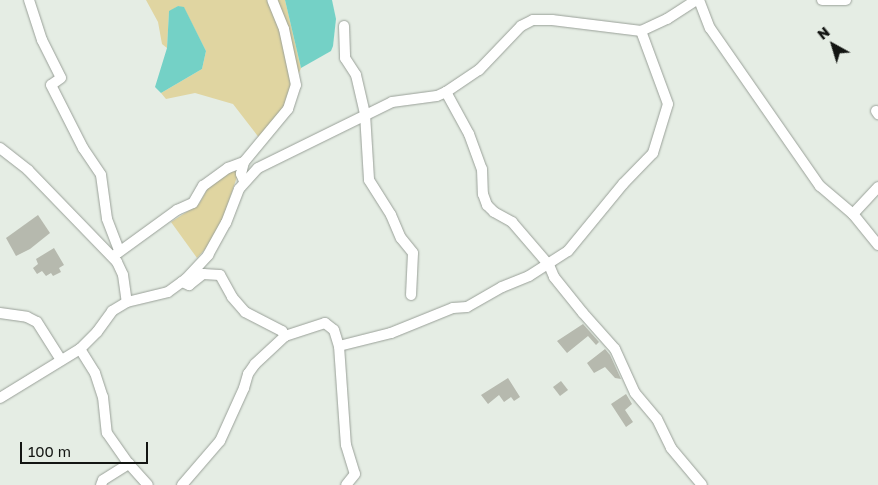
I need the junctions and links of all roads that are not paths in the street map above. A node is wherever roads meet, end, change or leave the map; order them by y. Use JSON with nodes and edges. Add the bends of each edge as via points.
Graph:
{"nodes":[{"id":1,"x":29,"y":0,"type":"edge"},
{"id":2,"x":272,"y":0,"type":"edge"},
{"id":3,"x":698,"y":0,"type":"edge"},
{"id":4,"x":822,"y":0,"type":"edge"},
{"id":5,"x":846,"y":0,"type":"edge"},
{"id":6,"x":344,"y":26,"type":"dead end"},
{"id":7,"x":641,"y":31,"type":"junction"},
{"id":8,"x":446,"y":92,"type":"junction"},
{"id":9,"x":365,"y":114,"type":"junction"},
{"id":10,"x":0,"y":148,"type":"edge"},
{"id":11,"x":244,"y":162,"type":"junction"},
{"id":12,"x":244,"y":181,"type":"junction"},
{"id":13,"x":878,"y":187,"type":"edge"},
{"id":14,"x":853,"y":214,"type":"junction"},
{"id":15,"x":878,"y":245,"type":"edge"},
{"id":16,"x":116,"y":254,"type":"junction"},
{"id":17,"x":549,"y":265,"type":"junction"},
{"id":18,"x":182,"y":282,"type":"junction"},
{"id":19,"x":412,"y":296,"type":"dead end"},
{"id":20,"x":127,"y":302,"type":"junction"},
{"id":21,"x":0,"y":313,"type":"edge"},
{"id":22,"x":285,"y":336,"type":"junction"},
{"id":23,"x":339,"y":346,"type":"junction"},
{"id":24,"x":80,"y":349,"type":"junction"},
{"id":25,"x":61,"y":360,"type":"junction"},
{"id":26,"x":0,"y":398,"type":"edge"},
{"id":27,"x":129,"y":464,"type":"junction"},
{"id":28,"x":101,"y":485,"type":"edge"},
{"id":29,"x":148,"y":485,"type":"edge"},
{"id":30,"x":182,"y":485,"type":"edge"},
{"id":31,"x":346,"y":485,"type":"edge"},
{"id":32,"x":702,"y":485,"type":"edge"}],
"edges":[{"from":1,"to":16,"type":"street","via":[[42,40],[62,78],[51,85],[83,148],[101,175],[106,219]]},
{"from":2,"to":11,"type":"street","via":[[284,29],[296,85],[288,109]]},
{"from":3,"to":7,"type":"street"},
{"from":3,"to":14,"type":"street","via":[[726,53],[820,186]]},
{"from":4,"to":5,"type":"street"},
{"from":6,"to":9,"type":"street","via":[[345,58],[356,75]]},
{"from":7,"to":8,"type":"street","via":[[533,20],[521,26],[479,70]]},
{"from":7,"to":17,"type":"street","via":[[668,104],[653,153],[573,245]]},
{"from":8,"to":9,"type":"street","via":[[392,102]]},
{"from":8,"to":17,"type":"street","via":[[469,134],[482,168],[487,205],[508,218]]},
{"from":9,"to":12,"type":"street","via":[[258,168]]},
{"from":9,"to":19,"type":"street","via":[[369,180],[401,238],[413,253]]},
{"from":10,"to":16,"type":"street","via":[[28,170]]},
{"from":11,"to":12,"type":"street","via":[[241,174]]},
{"from":11,"to":16,"type":"street","via":[[228,168],[203,186],[193,203],[177,210]]},
{"from":12,"to":18,"type":"street","via":[[208,255]]},
{"from":13,"to":14,"type":"street"},
{"from":14,"to":15,"type":"street"},
{"from":16,"to":20,"type":"street"},
{"from":17,"to":23,"type":"street","via":[[467,307],[454,308],[391,333]]},
{"from":17,"to":32,"type":"street","via":[[554,277],[615,349],[635,393],[658,419],[671,448]]},
{"from":18,"to":20,"type":"street","via":[[168,292]]},
{"from":18,"to":22,"type":"street","via":[[189,285],[203,274],[220,275],[232,298],[245,312],[282,331]]},
{"from":20,"to":24,"type":"street","via":[[112,312]]},
{"from":21,"to":25,"type":"street","via":[[36,322]]},
{"from":22,"to":23,"type":"street","via":[[325,323],[334,330]]},
{"from":22,"to":30,"type":"street","via":[[248,374],[220,441]]},
{"from":23,"to":31,"type":"street","via":[[346,445],[354,474]]},
{"from":24,"to":25,"type":"street"},
{"from":24,"to":27,"type":"street","via":[[98,381],[107,433]]},
{"from":25,"to":26,"type":"street"},
{"from":27,"to":28,"type":"street","via":[[103,480]]},
{"from":27,"to":29,"type":"street"}]}
